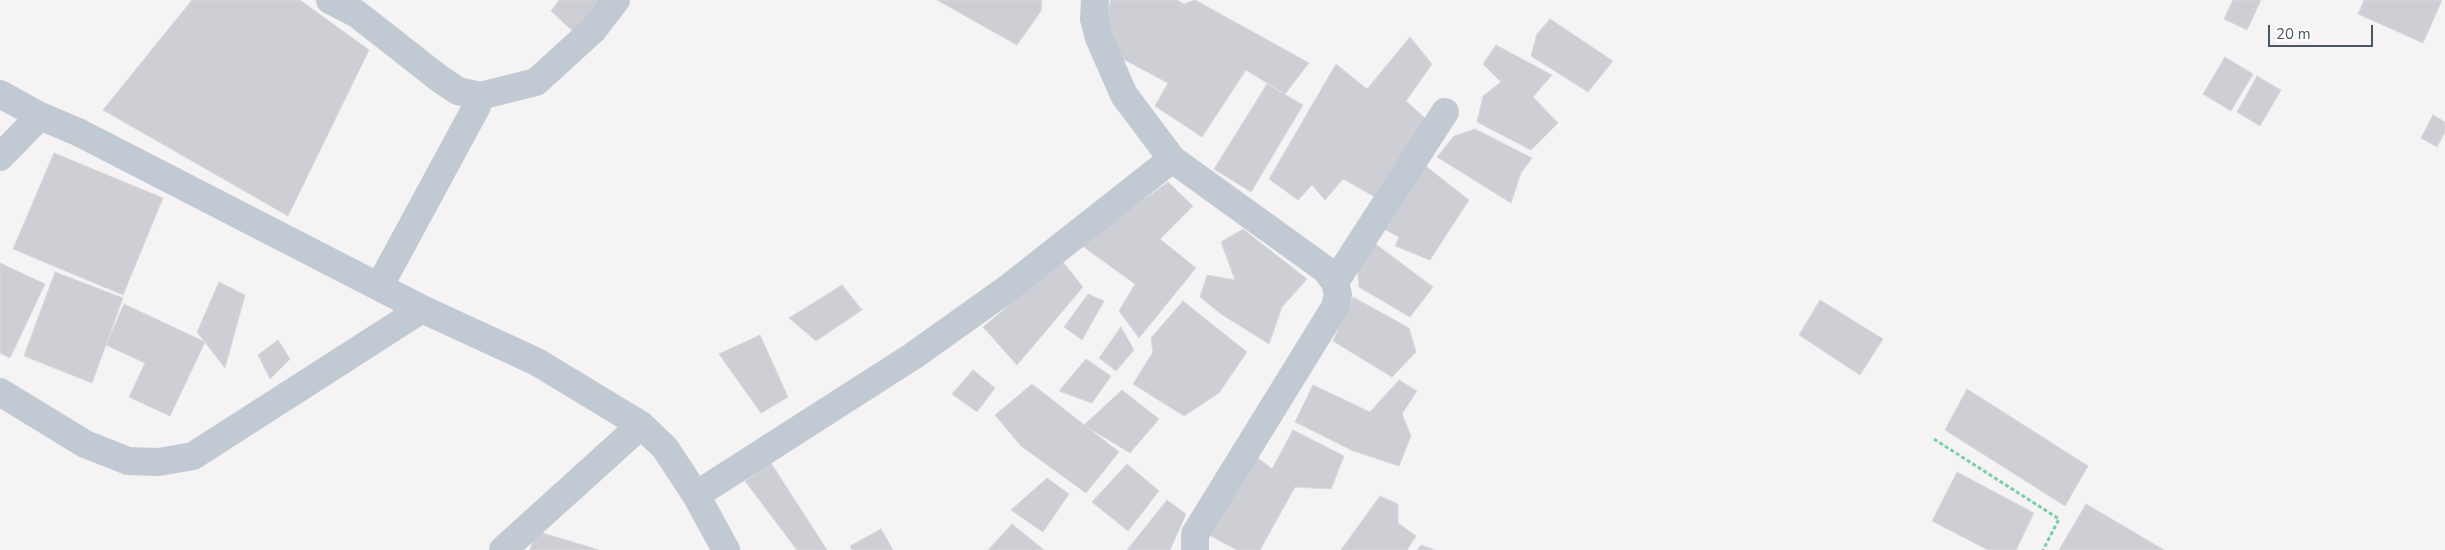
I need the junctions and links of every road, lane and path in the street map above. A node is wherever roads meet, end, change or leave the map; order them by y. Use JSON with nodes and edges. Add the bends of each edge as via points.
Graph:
{"nodes":[{"id":1,"x":330,"y":0,"type":"edge"},
{"id":2,"x":616,"y":0,"type":"edge"},
{"id":3,"x":1095,"y":0,"type":"edge"},
{"id":4,"x":362,"y":7,"type":"edge"},
{"id":5,"x":0,"y":94,"type":"edge"},
{"id":6,"x":480,"y":96,"type":"junction"},
{"id":7,"x":1445,"y":112,"type":"dead end"},
{"id":8,"x":40,"y":116,"type":"junction"},
{"id":9,"x":0,"y":157,"type":"edge"},
{"id":10,"x":1172,"y":159,"type":"junction"},
{"id":11,"x":1335,"y":282,"type":"junction"},
{"id":12,"x":380,"y":287,"type":"junction"},
{"id":13,"x":422,"y":309,"type":"junction"},
{"id":14,"x":0,"y":392,"type":"edge"},
{"id":15,"x":641,"y":425,"type":"junction"},
{"id":16,"x":1934,"y":439,"type":"dead end"},
{"id":17,"x":696,"y":495,"type":"junction"},
{"id":18,"x":503,"y":550,"type":"edge"},
{"id":19,"x":726,"y":550,"type":"edge"},
{"id":20,"x":1195,"y":550,"type":"edge"},
{"id":21,"x":2043,"y":550,"type":"edge"}],
"edges":[{"from":1,"to":4,"type":"street"},
{"from":2,"to":6,"type":"street","via":[[593,30],[536,82]]},
{"from":3,"to":10,"type":"street","via":[[1094,19],[1099,38],[1124,95]]},
{"from":4,"to":6,"type":"street","via":[[440,79],[458,91]]},
{"from":5,"to":8,"type":"street"},
{"from":6,"to":12,"type":"street","via":[[478,106]]},
{"from":7,"to":11,"type":"street"},
{"from":8,"to":9,"type":"street"},
{"from":8,"to":12,"type":"street","via":[[78,132]]},
{"from":10,"to":11,"type":"street","via":[[1326,270]]},
{"from":10,"to":17,"type":"street","via":[[960,323]]},
{"from":11,"to":20,"type":"street","via":[[1338,294],[1335,307],[1195,534]]},
{"from":12,"to":13,"type":"street"},
{"from":13,"to":14,"type":"street","via":[[193,456],[159,462],[128,461],[85,444]]},
{"from":13,"to":15,"type":"street","via":[[537,362]]},
{"from":15,"to":17,"type":"street","via":[[665,448]]},
{"from":15,"to":18,"type":"street"},
{"from":16,"to":21,"type":"path","via":[[2059,519]]},
{"from":17,"to":19,"type":"street"}]}
